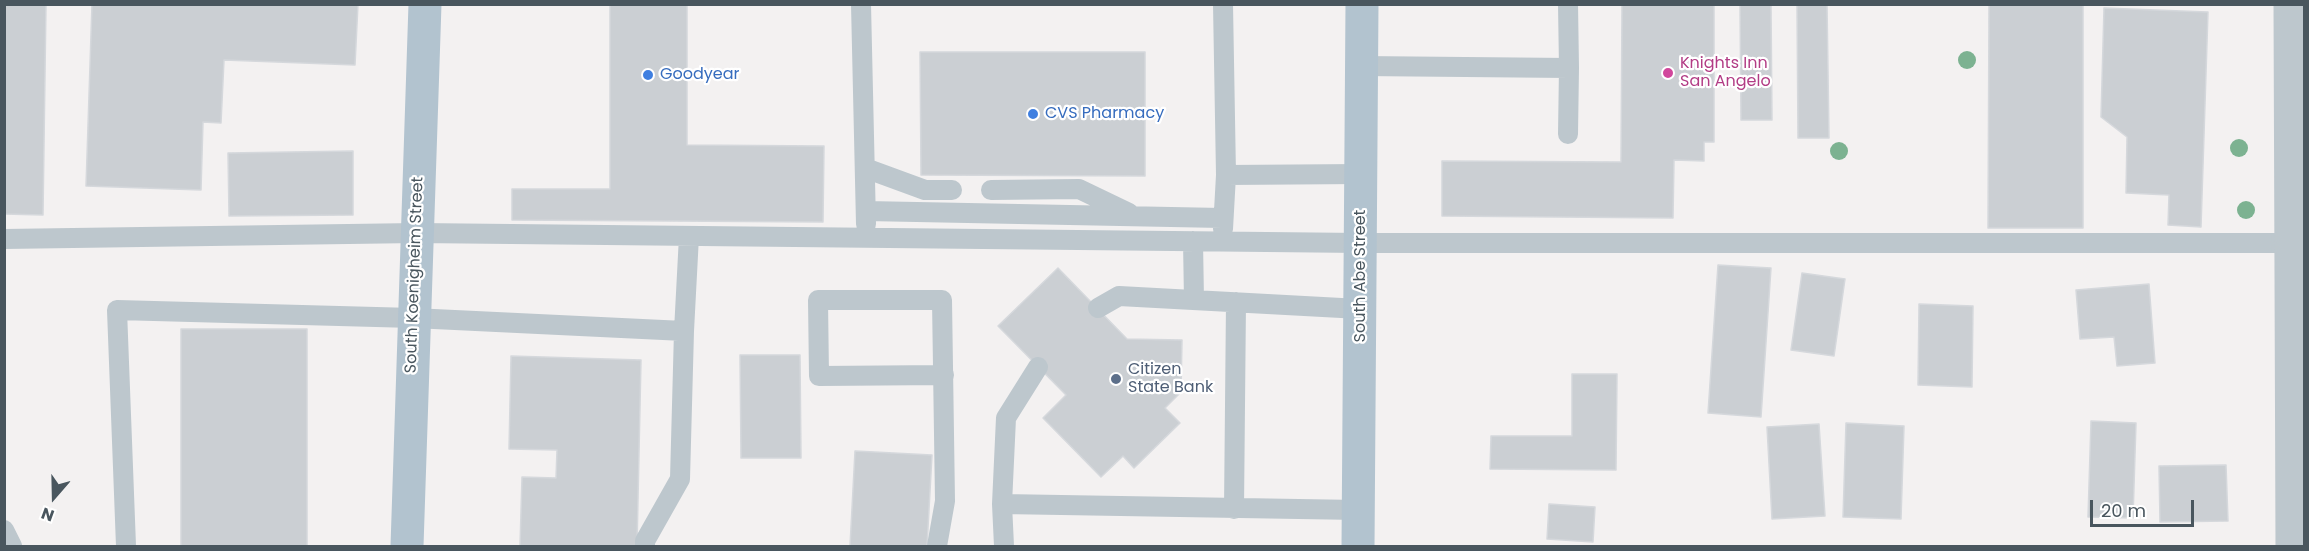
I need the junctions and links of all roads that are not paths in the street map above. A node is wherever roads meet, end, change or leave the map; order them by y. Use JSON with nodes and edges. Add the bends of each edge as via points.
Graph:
{"nodes":[{"id":1,"x":425,"y":4,"type":"edge"},
{"id":2,"x":861,"y":4,"type":"edge"},
{"id":3,"x":1223,"y":4,"type":"edge"},
{"id":4,"x":1362,"y":4,"type":"edge"},
{"id":5,"x":1568,"y":4,"type":"edge"},
{"id":6,"x":2290,"y":4,"type":"edge"},
{"id":7,"x":1361,"y":66,"type":"junction"},
{"id":8,"x":1569,"y":68,"type":"junction"},
{"id":9,"x":1568,"y":134,"type":"dead end"},
{"id":10,"x":865,"y":168,"type":"junction"},
{"id":11,"x":1361,"y":174,"type":"junction"},
{"id":12,"x":1226,"y":175,"type":"junction"},
{"id":13,"x":952,"y":190,"type":"dead end"},
{"id":14,"x":991,"y":190,"type":"dead end"},
{"id":15,"x":866,"y":211,"type":"junction"},
{"id":16,"x":1135,"y":216,"type":"junction"},
{"id":17,"x":1222,"y":218,"type":"junction"},
{"id":18,"x":417,"y":233,"type":"junction"},
{"id":19,"x":689,"y":236,"type":"junction"},
{"id":20,"x":867,"y":238,"type":"junction"},
{"id":21,"x":4,"y":239,"type":"edge"},
{"id":22,"x":1193,"y":241,"type":"junction"},
{"id":23,"x":1223,"y":242,"type":"junction"},
{"id":24,"x":1361,"y":243,"type":"junction"},
{"id":25,"x":2298,"y":243,"type":"edge"},
{"id":26,"x":1194,"y":300,"type":"junction"},
{"id":27,"x":1236,"y":302,"type":"junction"},
{"id":28,"x":1098,"y":308,"type":"dead end"},
{"id":29,"x":1360,"y":309,"type":"junction"},
{"id":30,"x":412,"y":318,"type":"junction"},
{"id":31,"x":684,"y":331,"type":"junction"},
{"id":32,"x":1038,"y":367,"type":"dead end"},
{"id":33,"x":944,"y":375,"type":"junction"},
{"id":34,"x":1002,"y":504,"type":"junction"},
{"id":35,"x":1234,"y":509,"type":"junction"},
{"id":36,"x":1358,"y":510,"type":"junction"},
{"id":37,"x":4,"y":530,"type":"edge"},
{"id":38,"x":12,"y":546,"type":"edge"},
{"id":39,"x":126,"y":546,"type":"edge"},
{"id":40,"x":407,"y":546,"type":"edge"},
{"id":41,"x":645,"y":546,"type":"edge"},
{"id":42,"x":937,"y":546,"type":"edge"},
{"id":43,"x":1004,"y":546,"type":"edge"},
{"id":44,"x":1358,"y":546,"type":"edge"},
{"id":45,"x":2292,"y":546,"type":"edge"}],
"edges":[{"from":1,"to":18,"type":"main road","name":"South Koenigheim Street"},
{"from":2,"to":10,"type":"lane"},
{"from":3,"to":12,"type":"lane"},
{"from":4,"to":7,"type":"main road","name":"South Abe Street"},
{"from":5,"to":8,"type":"lane"},
{"from":6,"to":25,"type":"street"},
{"from":7,"to":8,"type":"lane"},
{"from":7,"to":11,"type":"main road","name":"South Abe Street"},
{"from":8,"to":9,"type":"lane"},
{"from":10,"to":13,"type":"lane","via":[[925,190]]},
{"from":10,"to":15,"type":"lane"},
{"from":11,"to":12,"type":"lane"},
{"from":11,"to":24,"type":"main road","name":"South Abe Street"},
{"from":12,"to":17,"type":"lane"},
{"from":14,"to":16,"type":"lane","via":[[1079,189]]},
{"from":15,"to":16,"type":"lane"},
{"from":15,"to":20,"type":"lane"},
{"from":16,"to":17,"type":"lane"},
{"from":17,"to":23,"type":"lane"},
{"from":18,"to":19,"type":"lane"},
{"from":18,"to":21,"type":"lane"},
{"from":18,"to":30,"type":"main road","name":"South Koenigheim Street"},
{"from":19,"to":20,"type":"lane"},
{"from":19,"to":31,"type":"lane"},
{"from":20,"to":22,"type":"lane"},
{"from":22,"to":23,"type":"lane"},
{"from":22,"to":26,"type":"lane"},
{"from":23,"to":24,"type":"lane"},
{"from":24,"to":25,"type":"lane"},
{"from":24,"to":29,"type":"main road","name":"South Abe Street"},
{"from":25,"to":45,"type":"street"},
{"from":26,"to":27,"type":"lane"},
{"from":26,"to":28,"type":"lane","via":[[1119,296]]},
{"from":27,"to":29,"type":"lane"},
{"from":27,"to":35,"type":"lane"},
{"from":29,"to":36,"type":"main road","name":"South Abe Street"},
{"from":30,"to":31,"type":"lane"},
{"from":30,"to":39,"type":"lane","via":[[117,310]]},
{"from":30,"to":40,"type":"main road","name":"South Koenigheim Street"},
{"from":31,"to":41,"type":"lane","via":[[680,479]]},
{"from":32,"to":34,"type":"lane","via":[[1006,418]]},
{"from":33,"to":33,"type":"lane","via":[[942,300],[818,300],[819,376]]},
{"from":33,"to":42,"type":"lane","via":[[945,501]]},
{"from":34,"to":35,"type":"lane"},
{"from":34,"to":43,"type":"lane"},
{"from":35,"to":36,"type":"lane"},
{"from":36,"to":44,"type":"main road","name":"South Abe Street"},
{"from":37,"to":38,"type":"lane"}]}
